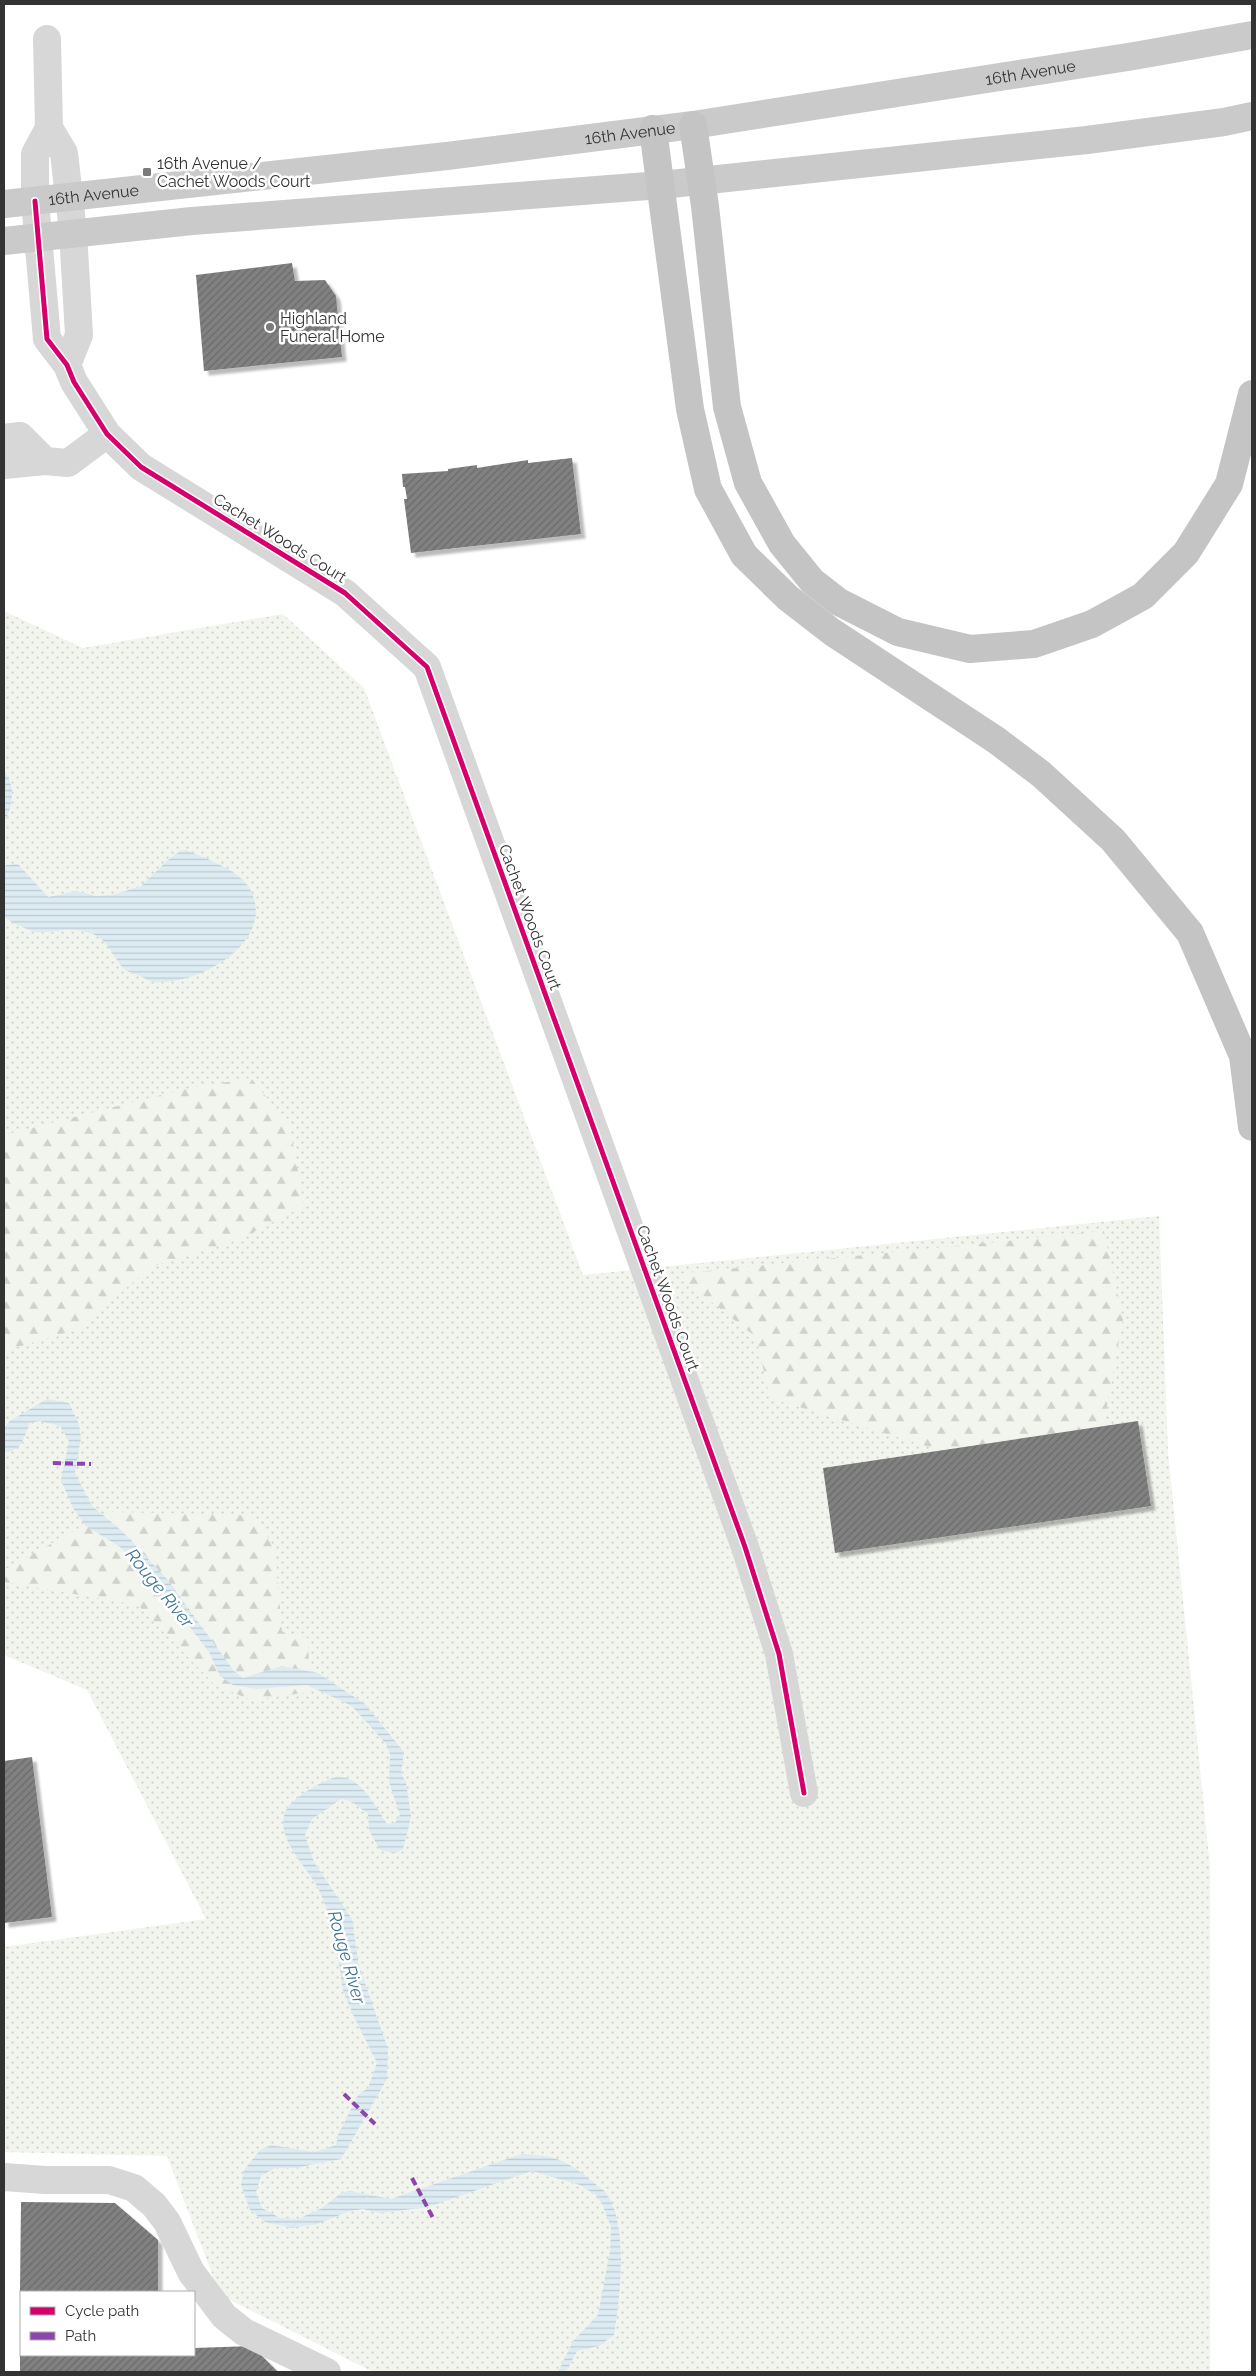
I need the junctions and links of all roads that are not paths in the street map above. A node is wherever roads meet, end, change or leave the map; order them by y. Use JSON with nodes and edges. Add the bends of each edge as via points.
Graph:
{"nodes":[{"id":1,"x":1252,"y":35,"type":"edge"},
{"id":2,"x":47,"y":39,"type":"dead end"},
{"id":3,"x":1252,"y":116,"type":"edge"},
{"id":4,"x":693,"y":125,"type":"junction"},
{"id":5,"x":48,"y":128,"type":"junction"},
{"id":6,"x":653,"y":129,"type":"junction"},
{"id":7,"x":700,"y":181,"type":"junction"},
{"id":8,"x":661,"y":186,"type":"junction"},
{"id":9,"x":69,"y":197,"type":"junction"},
{"id":10,"x":35,"y":201,"type":"junction"},
{"id":11,"x":4,"y":204,"type":"edge"},
{"id":12,"x":73,"y":232,"type":"junction"},
{"id":13,"x":38,"y":236,"type":"junction"},
{"id":14,"x":4,"y":240,"type":"edge"},
{"id":15,"x":66,"y":365,"type":"junction"},
{"id":16,"x":1252,"y":394,"type":"edge"},
{"id":17,"x":9,"y":433,"type":"edge"},
{"id":18,"x":107,"y":434,"type":"junction"},
{"id":19,"x":45,"y":461,"type":"junction"},
{"id":20,"x":4,"y":465,"type":"edge"},
{"id":21,"x":1252,"y":1127,"type":"edge"},
{"id":22,"x":804,"y":1793,"type":"dead end"},
{"id":23,"x":4,"y":2177,"type":"edge"},
{"id":24,"x":327,"y":2372,"type":"edge"}],
"edges":[{"from":1,"to":4,"type":"main road","name":"16th Avenue"},
{"from":2,"to":5,"type":"street"},
{"from":3,"to":7,"type":"main road","via":[[1088,140]]},
{"from":4,"to":6,"type":"main road","name":"16th Avenue"},
{"from":4,"to":7,"type":"highway"},
{"from":5,"to":9,"type":"street","via":[[64,153]]},
{"from":5,"to":10,"type":"street","name":"Cachet Woods Court","via":[[35,154]]},
{"from":6,"to":8,"type":"highway"},
{"from":6,"to":9,"type":"main road","name":"16th Avenue","via":[[447,156]]},
{"from":7,"to":8,"type":"main road"},
{"from":7,"to":16,"type":"highway","via":[[727,407],[748,483],[782,544],[812,582],[839,602],[898,632],[970,648],[1034,644],[1092,624],[1143,596],[1186,553],[1228,484]]},
{"from":8,"to":12,"type":"main road"},
{"from":8,"to":21,"type":"highway","via":[[690,409],[708,489],[744,555],[788,598],[832,632],[996,740],[1041,774],[1114,840],[1190,934],[1243,1056]]},
{"from":9,"to":10,"type":"main road","name":"16th Avenue"},
{"from":9,"to":12,"type":"street"},
{"from":10,"to":11,"type":"main road","name":"16th Avenue"},
{"from":10,"to":13,"type":"street","name":"Cachet Woods Court"},
{"from":12,"to":13,"type":"main road"},
{"from":12,"to":15,"type":"street","via":[[79,335]]},
{"from":13,"to":14,"type":"main road"},
{"from":13,"to":15,"type":"street","name":"Cachet Woods Court","via":[[47,339]]},
{"from":15,"to":18,"type":"street","name":"Cachet Woods Court"},
{"from":17,"to":19,"type":"street"},
{"from":18,"to":19,"type":"street","via":[[68,462]]},
{"from":18,"to":22,"type":"street","name":"Cachet Woods Court","via":[[141,467],[346,593],[427,667],[745,1547],[779,1654]]},
{"from":19,"to":20,"type":"street"},
{"from":23,"to":24,"type":"street","via":[[109,2180],[134,2188],[154,2205],[167,2222],[191,2272],[224,2316],[244,2332]]}]}
